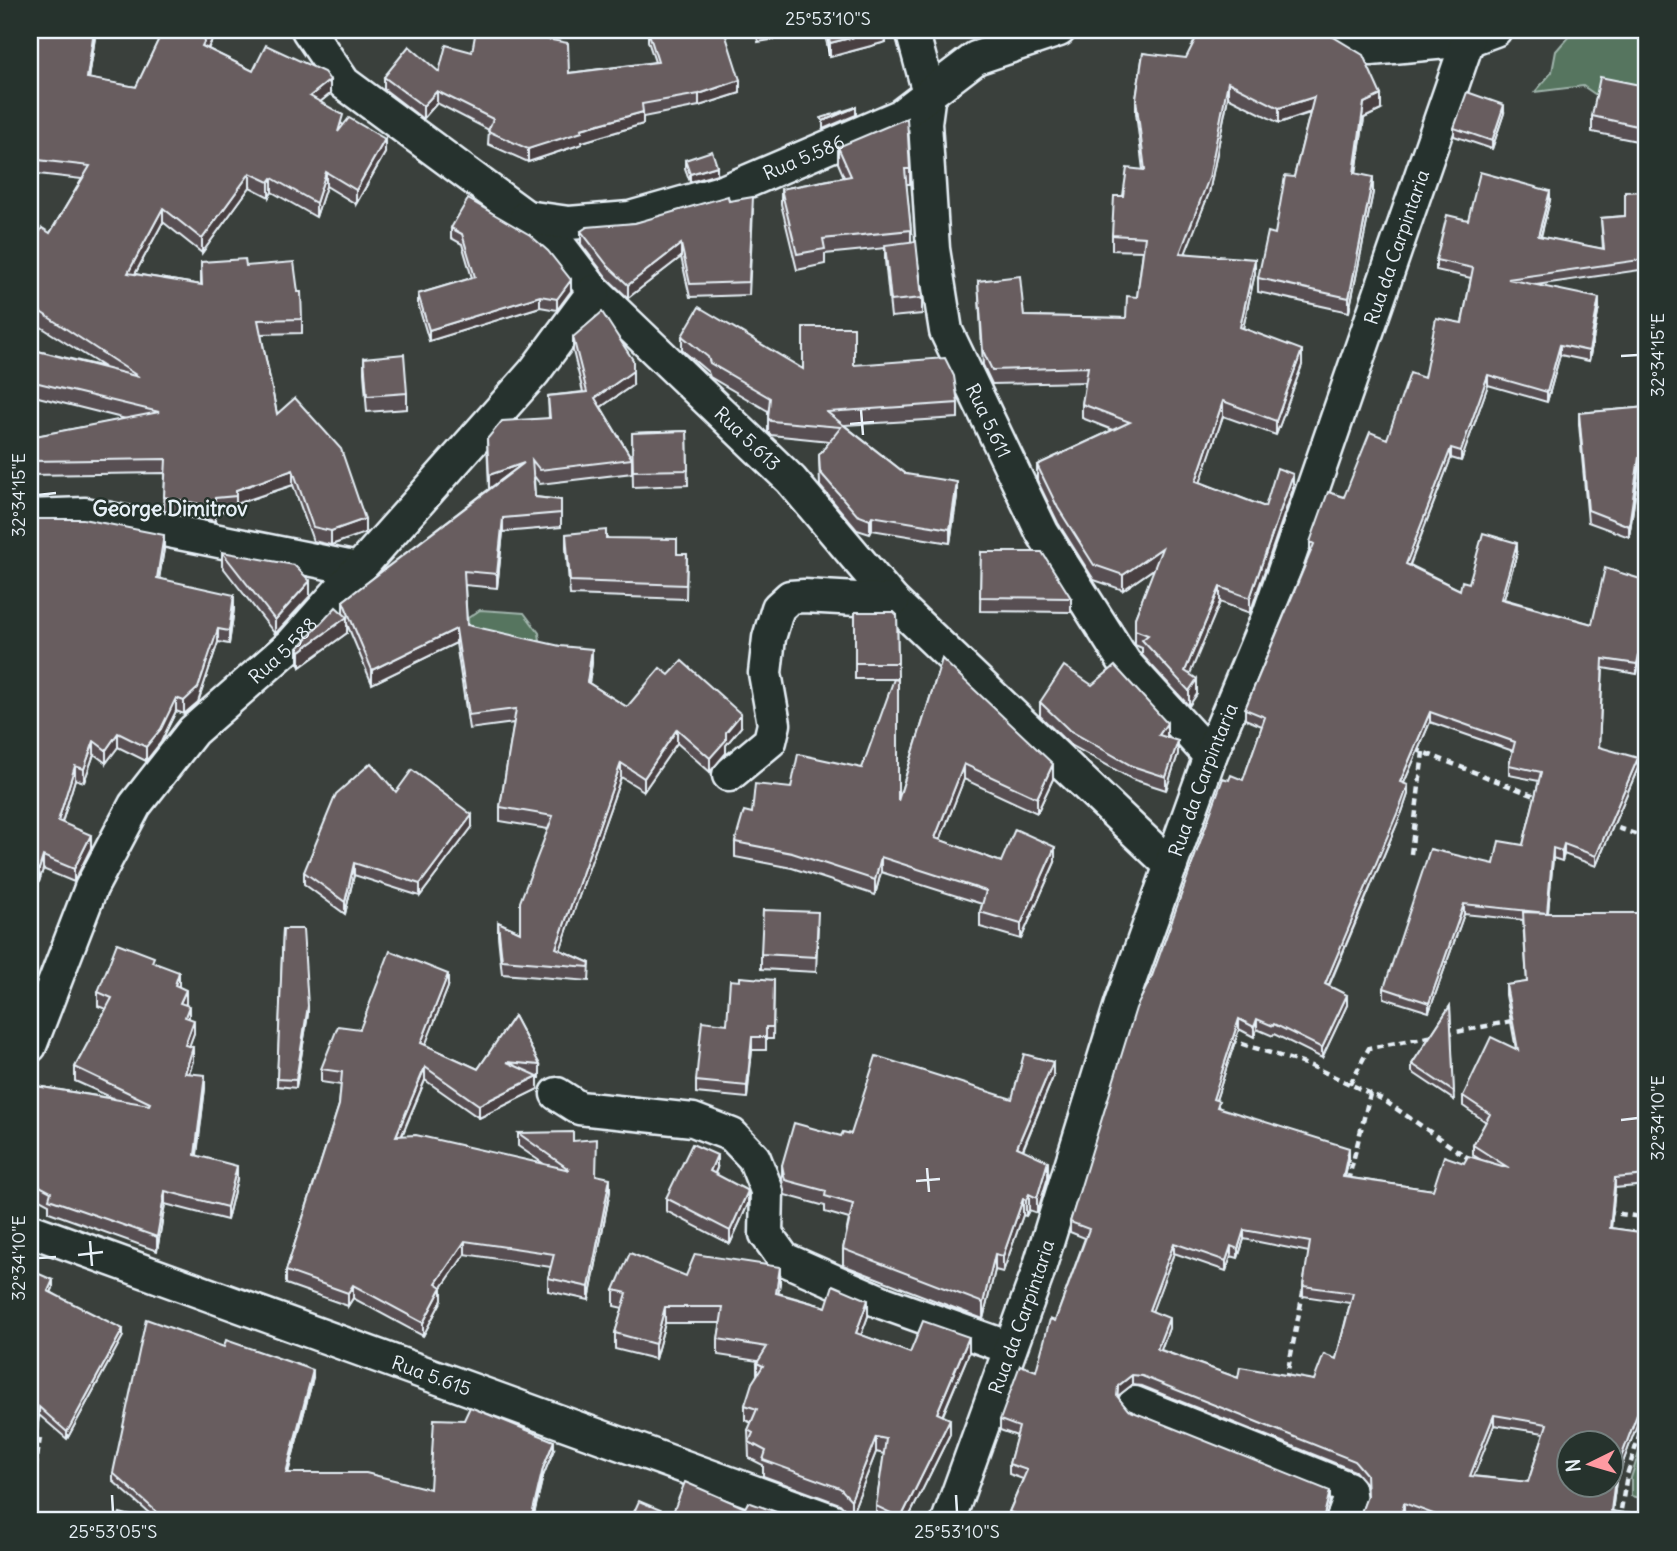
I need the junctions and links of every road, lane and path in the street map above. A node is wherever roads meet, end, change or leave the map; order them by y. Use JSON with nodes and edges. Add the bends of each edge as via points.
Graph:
{"nodes":[{"id":1,"x":308,"y":30,"type":"edge"},
{"id":2,"x":912,"y":30,"type":"edge"},
{"id":3,"x":1059,"y":30,"type":"edge"},
{"id":4,"x":1331,"y":30,"type":"edge"},
{"id":5,"x":1482,"y":35,"type":"edge"},
{"id":6,"x":929,"y":93,"type":"junction"},
{"id":7,"x":526,"y":218,"type":"junction"},
{"id":8,"x":594,"y":291,"type":"junction"},
{"id":9,"x":30,"y":516,"type":"edge"},
{"id":10,"x":358,"y":569,"type":"junction"},
{"id":11,"x":893,"y":601,"type":"junction"},
{"id":12,"x":1412,"y":747,"type":"edge"},
{"id":13,"x":1423,"y":752,"type":"junction"},
{"id":14,"x":1209,"y":756,"type":"junction"},
{"id":15,"x":729,"y":775,"type":"dead end"},
{"id":16,"x":1548,"y":801,"type":"edge"},
{"id":17,"x":1596,"y":820,"type":"edge"},
{"id":18,"x":1647,"y":822,"type":"edge"},
{"id":19,"x":1646,"y":838,"type":"edge"},
{"id":20,"x":1411,"y":853,"type":"dead end"},
{"id":21,"x":1171,"y":866,"type":"junction"},
{"id":22,"x":1646,"y":925,"type":"edge"},
{"id":23,"x":1524,"y":1019,"type":"edge"},
{"id":24,"x":1227,"y":1038,"type":"edge"},
{"id":25,"x":30,"y":1046,"type":"edge"},
{"id":26,"x":1350,"y":1084,"type":"junction"},
{"id":27,"x":557,"y":1094,"type":"dead end"},
{"id":28,"x":1370,"y":1094,"type":"junction"},
{"id":29,"x":1473,"y":1161,"type":"edge"},
{"id":30,"x":1344,"y":1190,"type":"edge"},
{"id":31,"x":1597,"y":1210,"type":"edge"},
{"id":32,"x":1647,"y":1218,"type":"edge"},
{"id":33,"x":30,"y":1230,"type":"edge"},
{"id":34,"x":1310,"y":1265,"type":"edge"},
{"id":35,"x":1010,"y":1348,"type":"junction"},
{"id":36,"x":1286,"y":1385,"type":"edge"},
{"id":37,"x":1135,"y":1403,"type":"dead end"},
{"id":38,"x":1647,"y":1410,"type":"edge"},
{"id":39,"x":40,"y":1438,"type":"dead end"},
{"id":40,"x":30,"y":1504,"type":"edge"},
{"id":41,"x":30,"y":1514,"type":"edge"},
{"id":42,"x":58,"y":1521,"type":"edge"},
{"id":43,"x":834,"y":1521,"type":"edge"},
{"id":44,"x":948,"y":1521,"type":"edge"},
{"id":45,"x":1342,"y":1521,"type":"edge"},
{"id":46,"x":1619,"y":1521,"type":"edge"}],
"edges":[{"from":1,"to":7,"type":"street","name":"Rua 5.613","via":[[344,83]]},
{"from":2,"to":6,"type":"street","name":"Rua 5.611"},
{"from":3,"to":6,"type":"street","name":"Rua 5.586","via":[[976,58]]},
{"from":4,"to":5,"type":"street","via":[[1371,49]]},
{"from":5,"to":14,"type":"street","name":"Rua da Carpintaria","via":[[1269,615]]},
{"from":6,"to":7,"type":"street","name":"Rua 5.586","via":[[900,116],[725,191],[630,218],[569,223]]},
{"from":6,"to":14,"type":"street","name":"Rua 5.611","via":[[925,123],[933,249],[946,331],[1042,532],[1125,663]]},
{"from":7,"to":8,"type":"street","name":"Rua 5.613","via":[[562,249]]},
{"from":8,"to":10,"type":"street","name":"Rua 5.588","via":[[534,372]]},
{"from":8,"to":11,"type":"street","name":"Rua 5.613","via":[[791,480]]},
{"from":9,"to":10,"type":"street","via":[[85,514]]},
{"from":10,"to":25,"type":"street","name":"Rua 5.588","via":[[292,644],[193,731],[135,805],[91,888]]},
{"from":11,"to":15,"type":"street","via":[[804,596],[790,597],[778,608],[765,673],[774,724],[770,741]]},
{"from":11,"to":21,"type":"street","name":"Rua 5.613"},
{"from":12,"to":13,"type":"path"},
{"from":13,"to":16,"type":"path"},
{"from":13,"to":20,"type":"path"},
{"from":14,"to":21,"type":"street","name":"Rua da Carpintaria"},
{"from":17,"to":19,"type":"path"},
{"from":18,"to":19,"type":"path"},
{"from":19,"to":22,"type":"path"},
{"from":21,"to":35,"type":"street","name":"Rua da Carpintaria","via":[[1121,1004]]},
{"from":23,"to":26,"type":"path","via":[[1369,1048]]},
{"from":24,"to":26,"type":"path"},
{"from":26,"to":28,"type":"path"},
{"from":27,"to":35,"type":"street","via":[[579,1108],[693,1120],[732,1135],[754,1158],[767,1191],[766,1234],[784,1259],[884,1303]]},
{"from":28,"to":29,"type":"path"},
{"from":28,"to":30,"type":"path"},
{"from":31,"to":32,"type":"path"},
{"from":33,"to":43,"type":"street","name":"Rua 5.615"},
{"from":34,"to":36,"type":"path"},
{"from":35,"to":44,"type":"street","name":"Rua da Carpintaria"},
{"from":37,"to":45,"type":"street","via":[[1348,1488],[1350,1500]]},
{"from":38,"to":46,"type":"path"},
{"from":39,"to":40,"type":"path"},
{"from":41,"to":42,"type":"path"}]}
